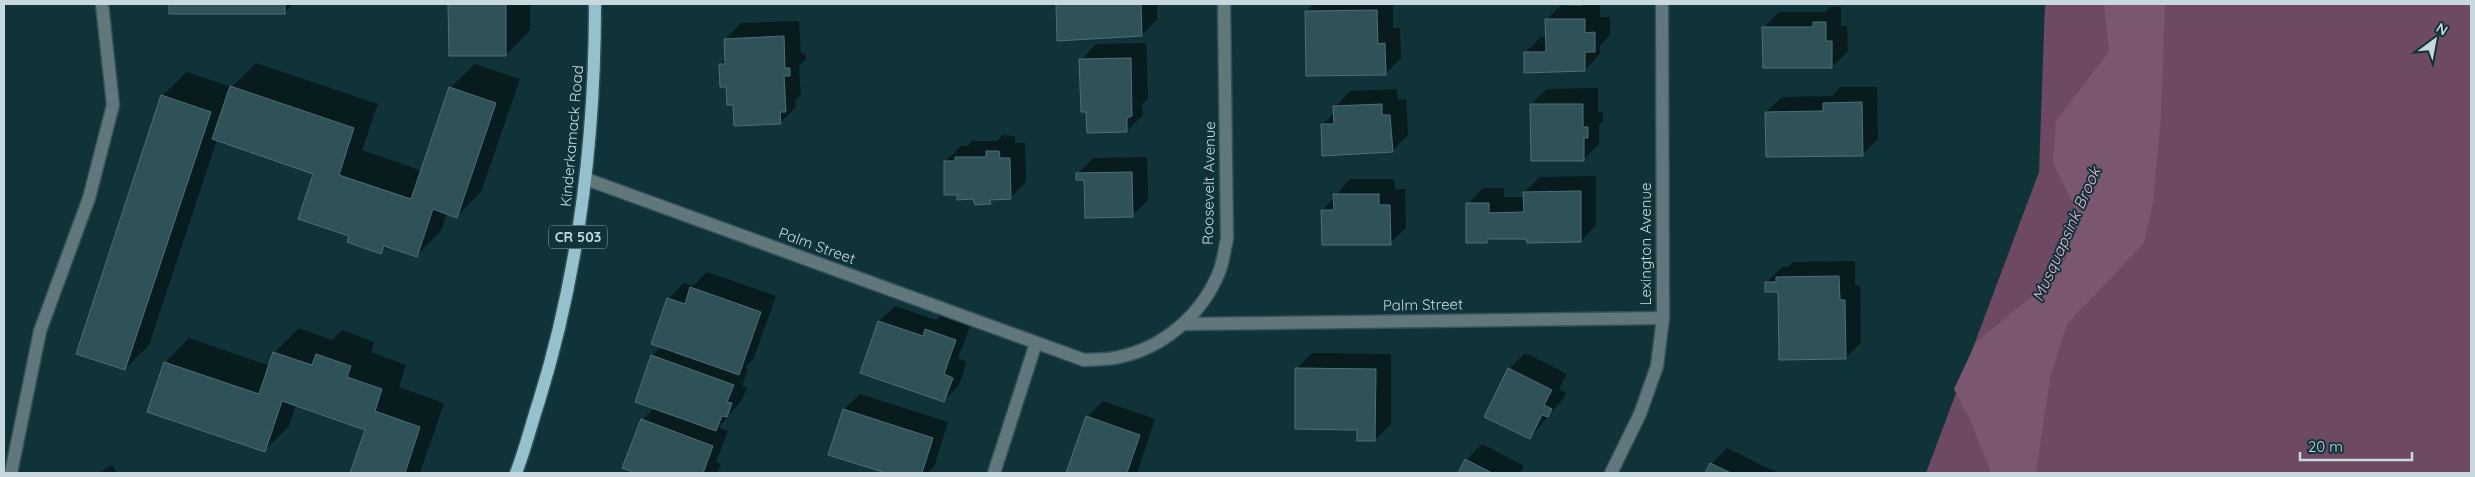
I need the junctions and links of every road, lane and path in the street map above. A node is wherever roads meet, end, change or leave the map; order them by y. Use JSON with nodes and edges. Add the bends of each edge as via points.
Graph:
{"nodes":[{"id":1,"x":102,"y":4,"type":"edge"},
{"id":2,"x":595,"y":4,"type":"edge"},
{"id":3,"x":1224,"y":4,"type":"edge"},
{"id":4,"x":1662,"y":4,"type":"edge"},
{"id":5,"x":586,"y":179,"type":"junction"},
{"id":6,"x":1663,"y":318,"type":"junction"},
{"id":7,"x":1184,"y":324,"type":"junction"},
{"id":8,"x":1036,"y":343,"type":"junction"},
{"id":9,"x":10,"y":473,"type":"edge"},
{"id":10,"x":516,"y":473,"type":"edge"},
{"id":11,"x":994,"y":473,"type":"edge"},
{"id":12,"x":1611,"y":473,"type":"edge"}],
"edges":[{"from":1,"to":9,"type":"street","via":[[113,105],[90,198],[40,332]]},
{"from":2,"to":5,"type":"main road","name":"Kinderkamack Road","number":"CR 503","via":[[595,60]]},
{"from":3,"to":7,"type":"street","name":"Roosevelt Avenue","via":[[1227,239],[1218,276],[1197,311]]},
{"from":4,"to":6,"type":"street","name":"Lexington Avenue"},
{"from":5,"to":8,"type":"street","name":"Palm Street"},
{"from":5,"to":10,"type":"main road","name":"Kinderkamack Road","number":"CR 503","via":[[577,242],[554,353]]},
{"from":6,"to":7,"type":"street","name":"Palm Street"},
{"from":6,"to":12,"type":"street","name":"Lexington Avenue","via":[[1657,366],[1640,414]]},
{"from":7,"to":8,"type":"street","name":"Roosevelt Avenue","via":[[1154,345],[1118,357],[1084,360]]},
{"from":8,"to":11,"type":"street"}]}
